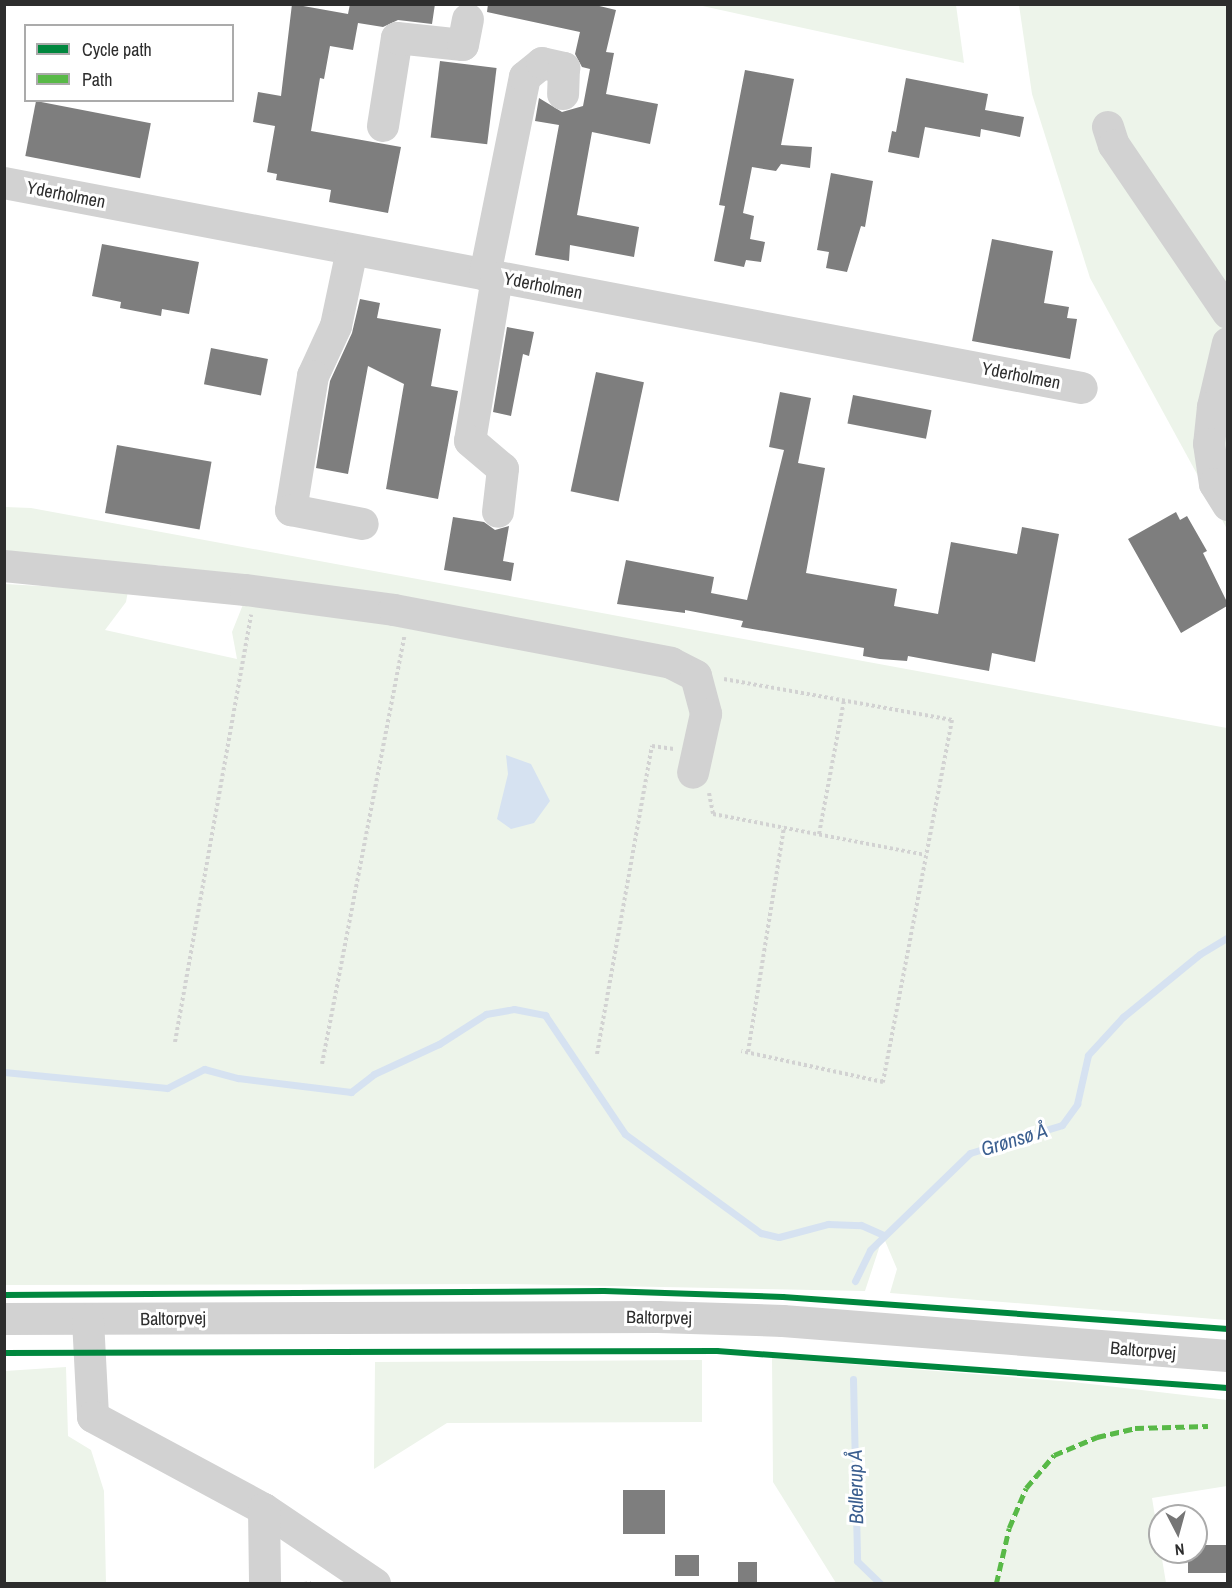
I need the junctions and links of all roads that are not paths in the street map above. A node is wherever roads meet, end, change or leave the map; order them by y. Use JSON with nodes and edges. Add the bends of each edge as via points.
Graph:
{"nodes":[{"id":1,"x":468,"y":19,"type":"dead end"},
{"id":2,"x":563,"y":94,"type":"dead end"},
{"id":3,"x":383,"y":126,"type":"dead end"},
{"id":4,"x":1108,"y":127,"type":"dead end"},
{"id":5,"x":4,"y":183,"type":"edge"},
{"id":6,"x":352,"y":250,"type":"junction"},
{"id":7,"x":491,"y":277,"type":"junction"},
{"id":8,"x":1227,"y":314,"type":"edge"},
{"id":9,"x":1227,"y":343,"type":"edge"},
{"id":10,"x":1082,"y":388,"type":"dead end"},
{"id":11,"x":1227,"y":505,"type":"edge"},
{"id":12,"x":498,"y":512,"type":"dead end"},
{"id":13,"x":363,"y":524,"type":"dead end"},
{"id":14,"x":4,"y":566,"type":"edge"},
{"id":15,"x":695,"y":763,"type":"road end"},
{"id":16,"x":4,"y":1319,"type":"edge"},
{"id":17,"x":88,"y":1320,"type":"junction"},
{"id":18,"x":1227,"y":1356,"type":"edge"},
{"id":19,"x":264,"y":1509,"type":"junction"},
{"id":20,"x":265,"y":1584,"type":"edge"},
{"id":21,"x":375,"y":1584,"type":"edge"}],
"edges":[{"from":1,"to":3,"type":"street","via":[[463,45],[397,38]]},
{"from":2,"to":7,"type":"street","via":[[564,68],[542,63],[525,77]]},
{"from":4,"to":8,"type":"street","via":[[1114,145]]},
{"from":5,"to":6,"type":"street","name":"Yderholmen"},
{"from":6,"to":7,"type":"street","name":"Yderholmen"},
{"from":6,"to":13,"type":"street","via":[[336,326],[313,376],[291,510]]},
{"from":7,"to":10,"type":"street","name":"Yderholmen"},
{"from":7,"to":12,"type":"street","via":[[470,441],[503,469]]},
{"from":9,"to":11,"type":"street","via":[[1209,444],[1215,484]]},
{"from":14,"to":15,"type":"street","via":[[255,591],[408,613],[671,663],[696,676],[706,714]]},
{"from":16,"to":17,"type":"street","name":"Baltorpvej"},
{"from":17,"to":18,"type":"street","name":"Baltorpvej","via":[[658,1317],[783,1321]]},
{"from":17,"to":19,"type":"street","via":[[93,1417]]},
{"from":19,"to":20,"type":"street"},
{"from":19,"to":21,"type":"street"}]}
